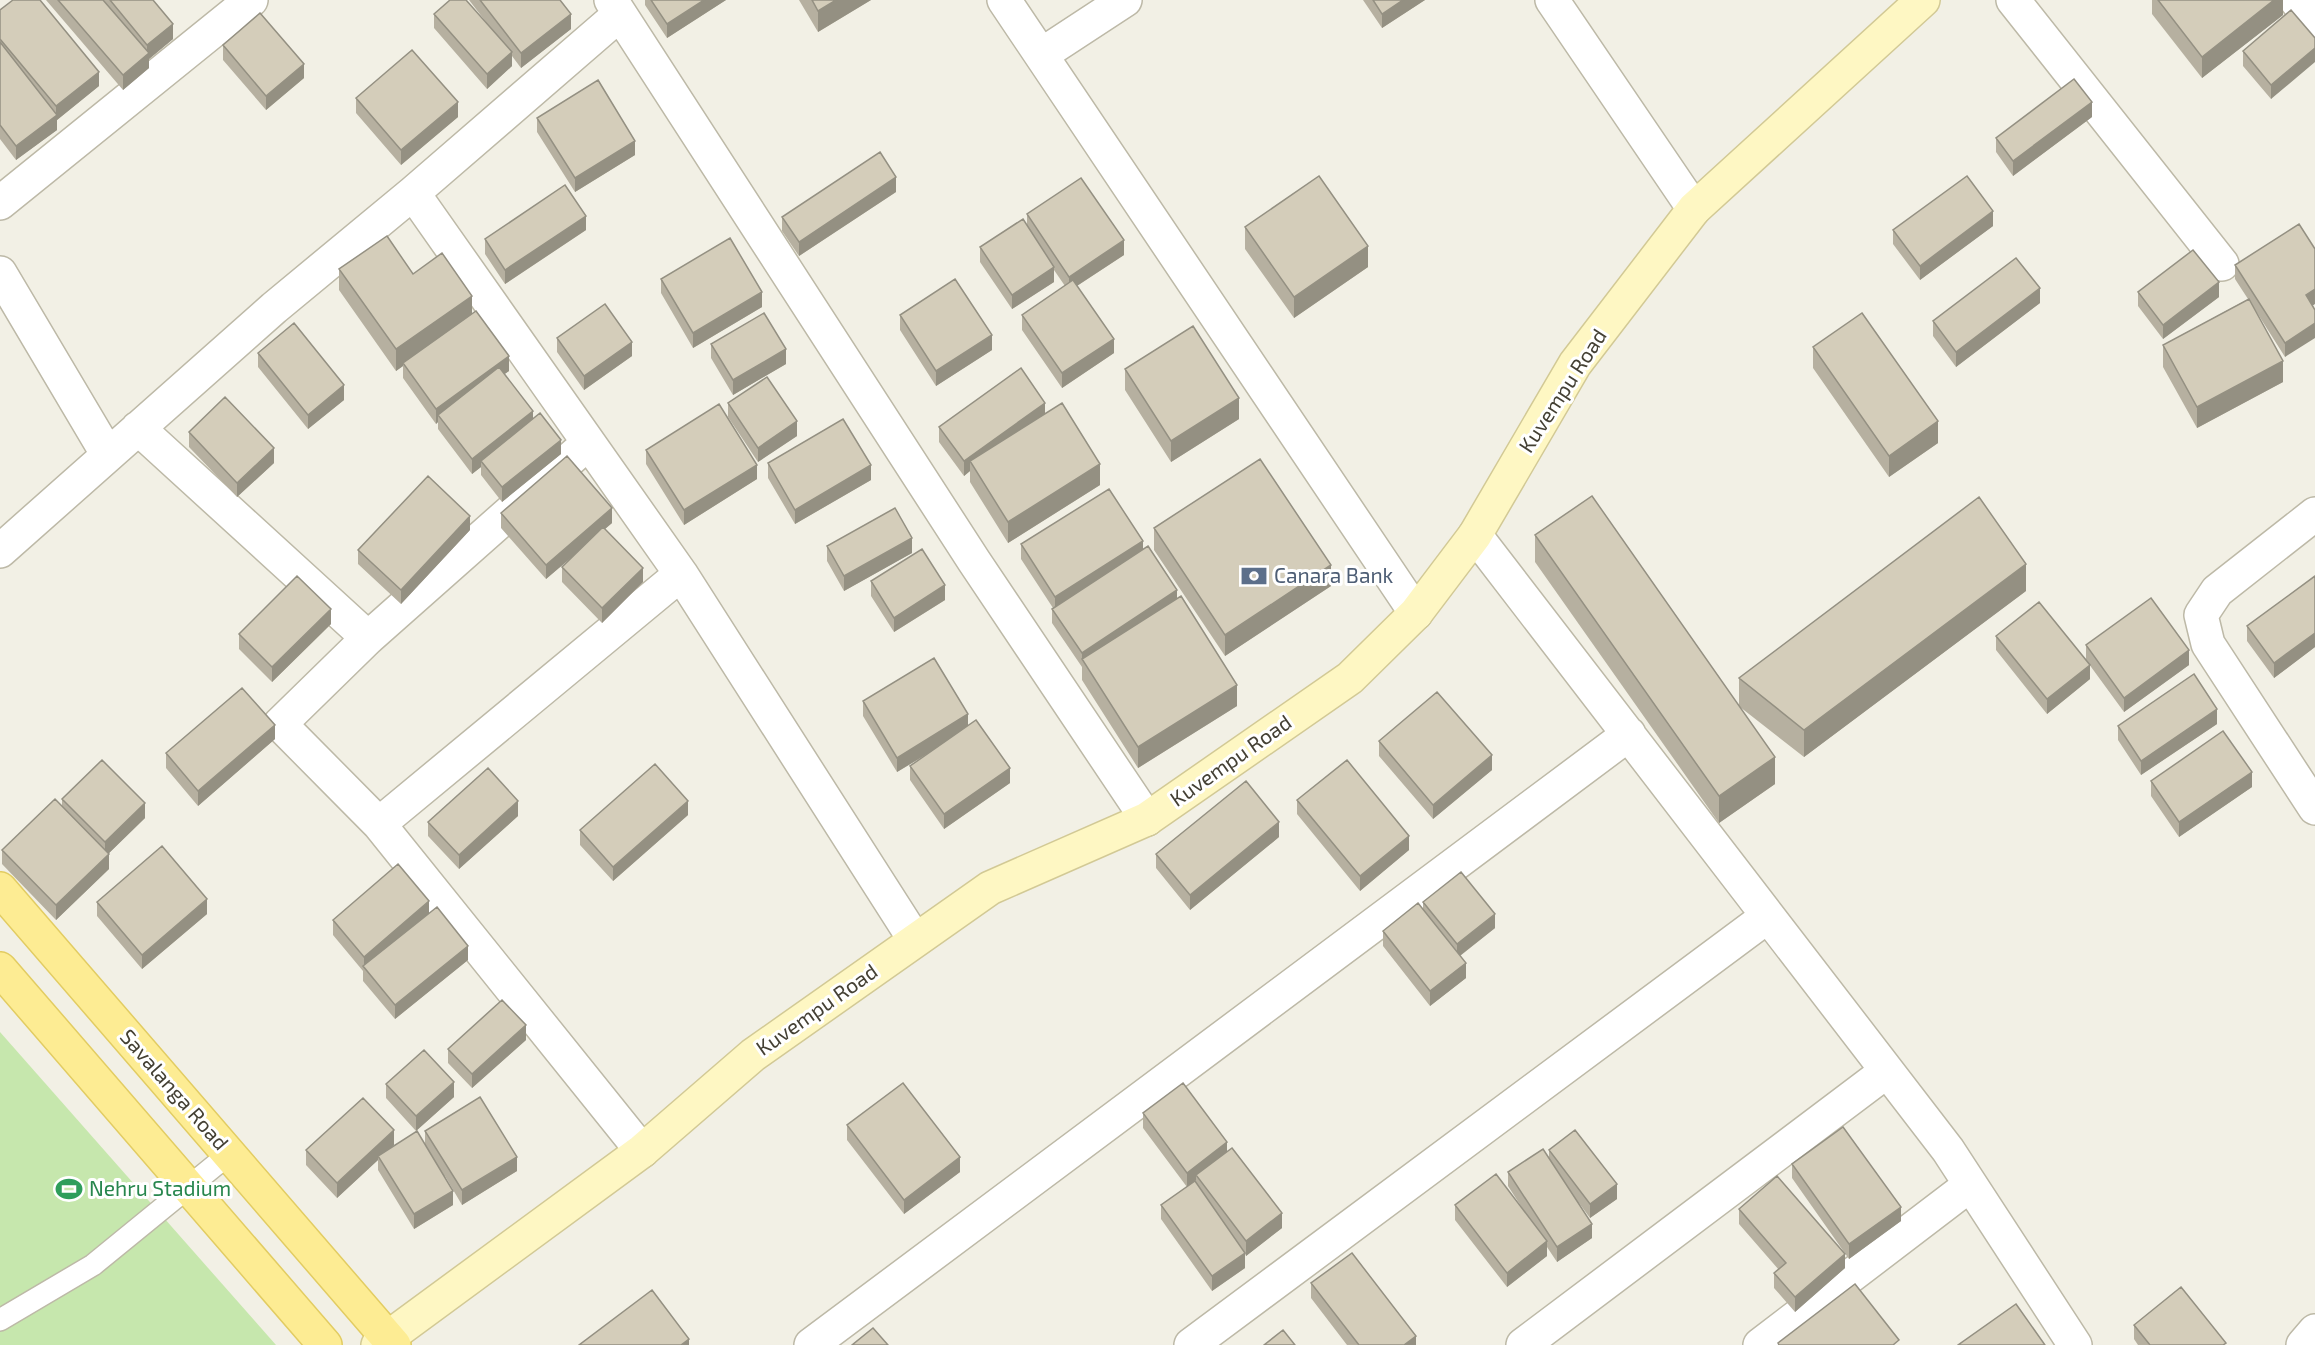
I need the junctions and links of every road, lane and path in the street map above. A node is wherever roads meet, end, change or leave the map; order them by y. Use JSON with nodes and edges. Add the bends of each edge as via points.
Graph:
{"nodes":[{"id":1,"x":250,"y":0,"type":"edge"},
{"id":2,"x":1004,"y":0,"type":"edge"},
{"id":3,"x":1125,"y":0,"type":"edge"},
{"id":4,"x":1552,"y":0,"type":"edge"},
{"id":5,"x":1923,"y":0,"type":"edge"},
{"id":6,"x":2013,"y":0,"type":"edge"},
{"id":7,"x":2296,"y":0,"type":"edge"},
{"id":8,"x":615,"y":7,"type":"edge"},
{"id":9,"x":2315,"y":26,"type":"edge"},
{"id":10,"x":1041,"y":55,"type":"junction"},
{"id":11,"x":413,"y":193,"type":"junction"},
{"id":12,"x":0,"y":203,"type":"edge"},
{"id":13,"x":1694,"y":209,"type":"junction"},
{"id":14,"x":2222,"y":264,"type":"dead end"},
{"id":15,"x":0,"y":273,"type":"edge"},
{"id":16,"x":138,"y":428,"type":"junction"},
{"id":17,"x":587,"y":444,"type":"junction"},
{"id":18,"x":108,"y":455,"type":"junction"},
{"id":19,"x":2315,"y":514,"type":"edge"},
{"id":20,"x":1475,"y":535,"type":"junction"},
{"id":21,"x":0,"y":551,"type":"edge"},
{"id":22,"x":681,"y":574,"type":"junction"},
{"id":23,"x":1416,"y":613,"type":"junction"},
{"id":24,"x":368,"y":638,"type":"junction"},
{"id":25,"x":1629,"y":734,"type":"junction"},
{"id":26,"x":2315,"y":808,"type":"edge"},
{"id":27,"x":1147,"y":819,"type":"junction"},
{"id":28,"x":379,"y":824,"type":"junction"},
{"id":29,"x":0,"y":889,"type":"edge"},
{"id":30,"x":1768,"y":916,"type":"junction"},
{"id":31,"x":915,"y":940,"type":"junction"},
{"id":32,"x":0,"y":969,"type":"edge"},
{"id":33,"x":1887,"y":1071,"type":"junction"},
{"id":34,"x":642,"y":1151,"type":"junction"},
{"id":35,"x":229,"y":1154,"type":"junction"},
{"id":36,"x":1970,"y":1185,"type":"junction"},
{"id":37,"x":189,"y":1188,"type":"junction"},
{"id":38,"x":0,"y":1320,"type":"edge"},
{"id":39,"x":2315,"y":1331,"type":"edge"},
{"id":40,"x":387,"y":1342,"type":"edge"},
{"id":41,"x":325,"y":1345,"type":"edge"},
{"id":42,"x":811,"y":1345,"type":"edge"},
{"id":43,"x":1191,"y":1345,"type":"edge"},
{"id":44,"x":1523,"y":1345,"type":"edge"},
{"id":45,"x":1760,"y":1345,"type":"edge"},
{"id":46,"x":2076,"y":1345,"type":"edge"},
{"id":47,"x":2303,"y":1345,"type":"edge"}],
"edges":[{"from":1,"to":12,"type":"street"},
{"from":2,"to":10,"type":"street"},
{"from":3,"to":10,"type":"street"},
{"from":4,"to":13,"type":"street"},
{"from":5,"to":13,"type":"main road","name":"Kuvempu Road"},
{"from":6,"to":14,"type":"street"},
{"from":7,"to":9,"type":"street"},
{"from":8,"to":11,"type":"street"},
{"from":8,"to":27,"type":"street","via":[[974,561]]},
{"from":10,"to":23,"type":"street"},
{"from":11,"to":16,"type":"street"},
{"from":11,"to":17,"type":"street"},
{"from":13,"to":20,"type":"main road","name":"Kuvempu Road","via":[[1575,364]]},
{"from":15,"to":18,"type":"street"},
{"from":16,"to":18,"type":"street"},
{"from":16,"to":24,"type":"street"},
{"from":17,"to":22,"type":"street"},
{"from":17,"to":24,"type":"street"},
{"from":18,"to":21,"type":"street"},
{"from":19,"to":26,"type":"street","via":[[2217,591],[2201,615],[2208,644]]},
{"from":20,"to":23,"type":"main road","name":"Kuvempu Road"},
{"from":20,"to":25,"type":"street"},
{"from":22,"to":28,"type":"street"},
{"from":22,"to":31,"type":"street"},
{"from":23,"to":27,"type":"main road","name":"Kuvempu Road","via":[[1350,678]]},
{"from":24,"to":28,"type":"street","via":[[280,724]]},
{"from":25,"to":30,"type":"street"},
{"from":25,"to":42,"type":"street"},
{"from":27,"to":31,"type":"main road","name":"Kuvempu Road","via":[[990,888]]},
{"from":28,"to":34,"type":"street"},
{"from":29,"to":35,"type":"main road","name":"Savalanga Road"},
{"from":30,"to":33,"type":"street"},
{"from":30,"to":43,"type":"street"},
{"from":31,"to":34,"type":"main road","name":"Kuvempu Road","via":[[753,1055]]},
{"from":32,"to":37,"type":"main road"},
{"from":33,"to":36,"type":"street"},
{"from":33,"to":44,"type":"street"},
{"from":34,"to":40,"type":"main road","name":"Kuvempu Road"},
{"from":35,"to":37,"type":"lane"},
{"from":35,"to":40,"type":"main road","name":"Savalanga Road"},
{"from":36,"to":45,"type":"street"},
{"from":36,"to":46,"type":"street"},
{"from":37,"to":38,"type":"lane","via":[[93,1265]]},
{"from":37,"to":41,"type":"main road"},
{"from":39,"to":47,"type":"street"}]}
